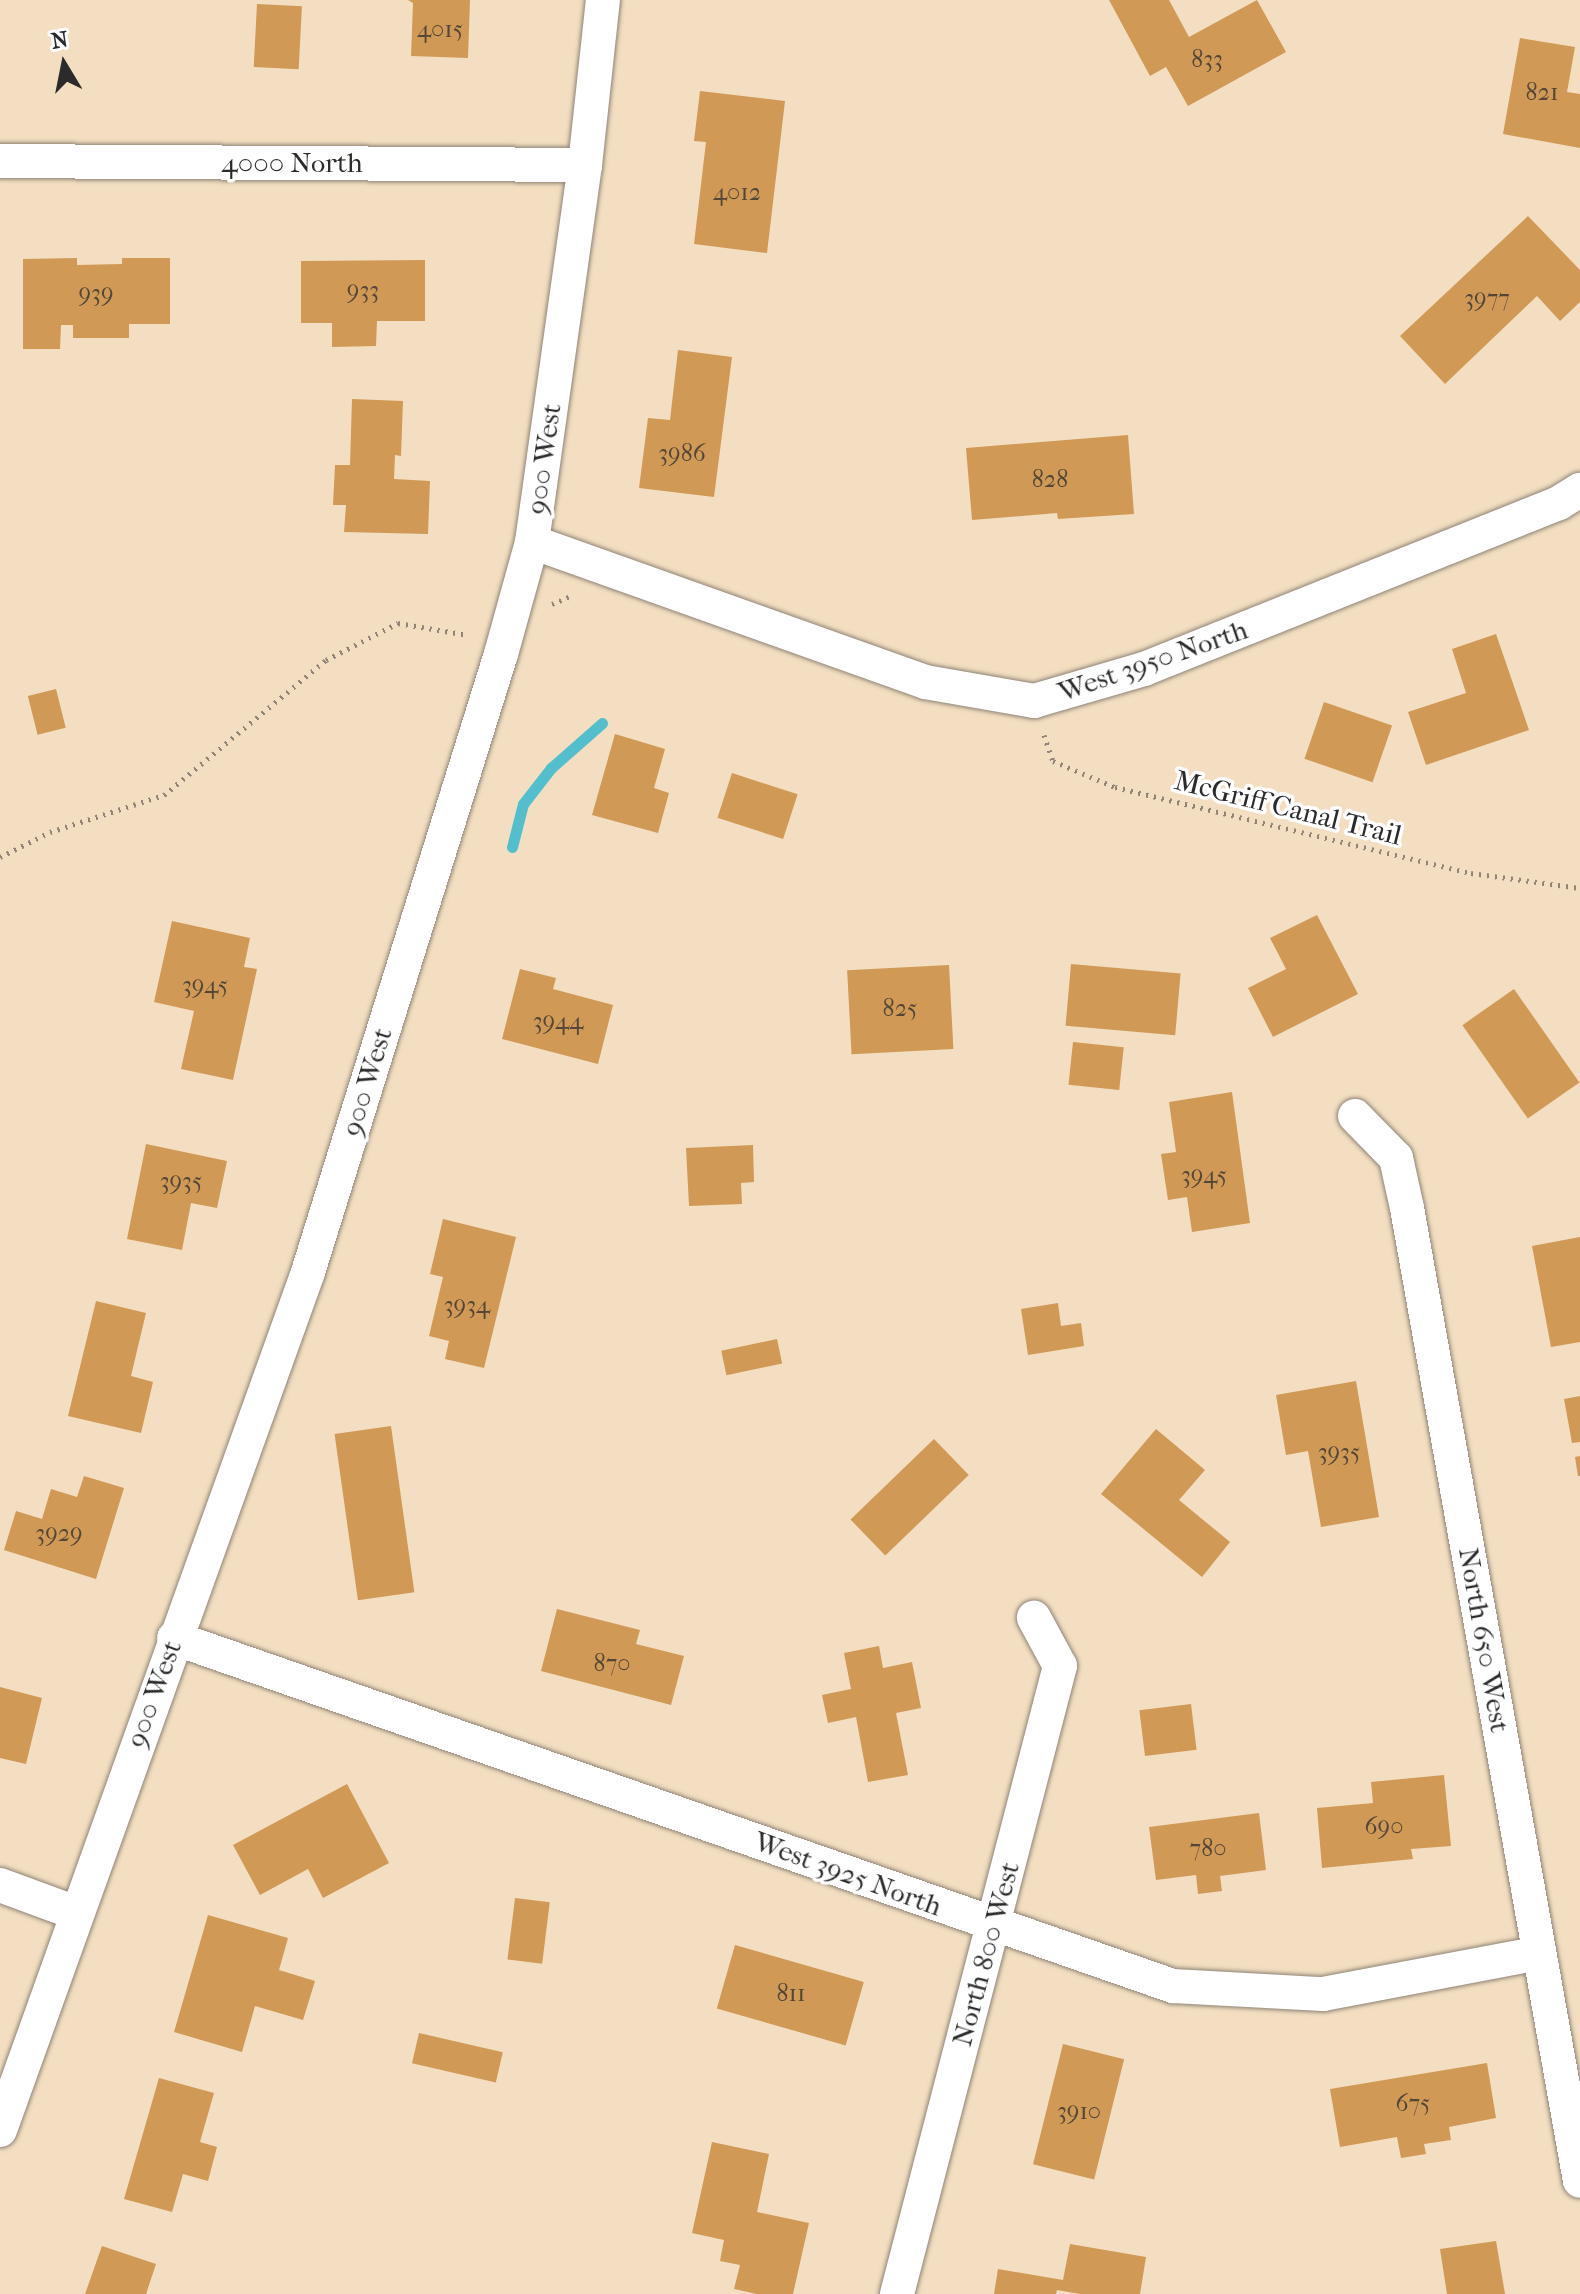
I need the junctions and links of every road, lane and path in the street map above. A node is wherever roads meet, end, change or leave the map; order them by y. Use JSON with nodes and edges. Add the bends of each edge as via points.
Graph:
{"nodes":[{"id":1,"x":603,"y":0,"type":"edge"},
{"id":2,"x":0,"y":161,"type":"edge"},
{"id":3,"x":585,"y":165,"type":"junction"},
{"id":4,"x":1580,"y":490,"type":"edge"},
{"id":5,"x":532,"y":542,"type":"junction"},
{"id":6,"x":468,"y":635,"type":"dead end"},
{"id":7,"x":1034,"y":701,"type":"junction"},
{"id":8,"x":0,"y":857,"type":"edge"},
{"id":9,"x":1580,"y":888,"type":"edge"},
{"id":10,"x":1355,"y":1116,"type":"dead end"},
{"id":11,"x":1034,"y":1618,"type":"dead end"},
{"id":12,"x":174,"y":1638,"type":"junction"},
{"id":13,"x":0,"y":1885,"type":"edge"},
{"id":14,"x":76,"y":1913,"type":"junction"},
{"id":15,"x":993,"y":1926,"type":"junction"},
{"id":16,"x":1539,"y":1953,"type":"junction"},
{"id":17,"x":0,"y":2130,"type":"edge"},
{"id":18,"x":1580,"y":2181,"type":"edge"},
{"id":19,"x":897,"y":2294,"type":"edge"}],
"edges":[{"from":1,"to":3,"type":"street","name":"900 West"},
{"from":2,"to":3,"type":"street","name":"4000 North"},
{"from":3,"to":5,"type":"street","name":"900 West"},
{"from":4,"to":7,"type":"street","name":"West 3950 North","via":[[1559,503],[1144,669]]},
{"from":5,"to":7,"type":"street","name":"West 3950 North","via":[[925,682]]},
{"from":5,"to":12,"type":"street","name":"900 West","via":[[308,1272]]},
{"from":6,"to":8,"type":"path","via":[[398,623],[326,660],[164,795],[50,832]]},
{"from":7,"to":9,"type":"path","name":"McGriff Canal Trail","via":[[1053,761],[1115,787],[1471,873]]},
{"from":10,"to":16,"type":"street","name":"North 650 West","via":[[1396,1158],[1399,1171]]},
{"from":11,"to":15,"type":"street","name":"North 800 West","via":[[1060,1666]]},
{"from":12,"to":14,"type":"street","name":"900 West"},
{"from":12,"to":15,"type":"street","name":"West 3925 North"},
{"from":13,"to":14,"type":"street"},
{"from":14,"to":17,"type":"street","name":"900 West"},
{"from":15,"to":16,"type":"street","name":"West 3925 North","via":[[1173,1986],[1278,1992],[1323,1994]]},
{"from":15,"to":19,"type":"street","name":"North 800 West"},
{"from":16,"to":18,"type":"street","name":"North 650 West"}]}
